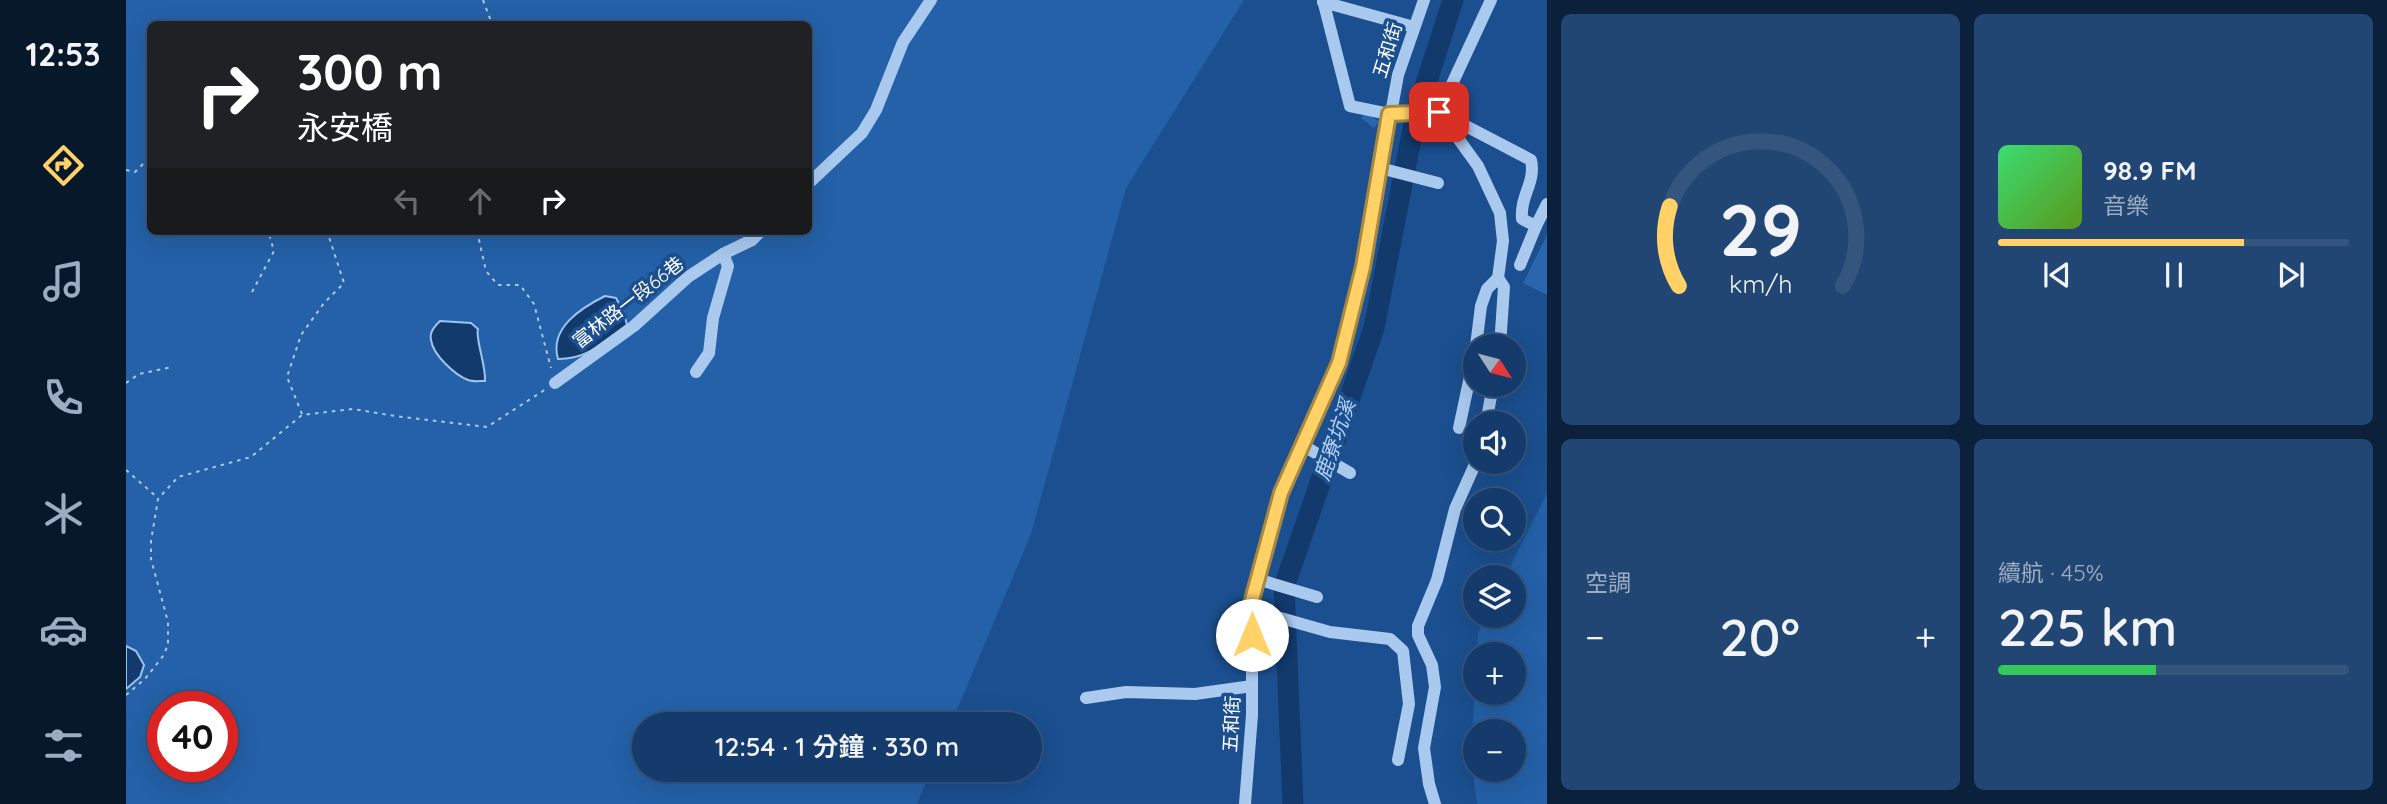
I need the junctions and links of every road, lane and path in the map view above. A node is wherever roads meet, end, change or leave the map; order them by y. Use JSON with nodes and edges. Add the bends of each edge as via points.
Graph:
{"nodes":[{"id":1,"x":483,"y":0,"type":"edge"},
{"id":2,"x":931,"y":0,"type":"edge"},
{"id":3,"x":1424,"y":0,"type":"edge"},
{"id":4,"x":1491,"y":0,"type":"edge"},
{"id":5,"x":1323,"y":1,"type":"edge"},
{"id":6,"x":491,"y":21,"type":"edge"},
{"id":7,"x":1414,"y":27,"type":"junction"},
{"id":8,"x":1439,"y":112,"type":"junction"},
{"id":9,"x":1389,"y":114,"type":"junction"},
{"id":10,"x":147,"y":160,"type":"edge"},
{"id":11,"x":1380,"y":168,"type":"junction"},
{"id":12,"x":126,"y":170,"type":"edge"},
{"id":13,"x":812,"y":180,"type":"edge"},
{"id":14,"x":1438,"y":183,"type":"dead end"},
{"id":15,"x":1547,"y":204,"type":"edge"},
{"id":16,"x":1535,"y":226,"type":"junction"},
{"id":17,"x":269,"y":235,"type":"edge"},
{"id":18,"x":328,"y":235,"type":"edge"},
{"id":19,"x":478,"y":235,"type":"edge"},
{"id":20,"x":757,"y":235,"type":"edge"},
{"id":21,"x":723,"y":254,"type":"junction"},
{"id":22,"x":1520,"y":265,"type":"dead end"},
{"id":23,"x":1498,"y":278,"type":"junction"},
{"id":24,"x":252,"y":292,"type":"dead end"},
{"id":25,"x":1478,"y":334,"type":"edge"},
{"id":26,"x":1501,"y":334,"type":"edge"},
{"id":27,"x":172,"y":367,"type":"dead end"},
{"id":28,"x":696,"y":373,"type":"dead end"},
{"id":29,"x":126,"y":383,"type":"edge"},
{"id":30,"x":555,"y":383,"type":"junction"},
{"id":31,"x":1466,"y":397,"type":"edge"},
{"id":32,"x":302,"y":415,"type":"junction"},
{"id":33,"x":1459,"y":428,"type":"dead end"},
{"id":34,"x":1302,"y":445,"type":"junction"},
{"id":35,"x":126,"y":470,"type":"edge"},
{"id":36,"x":1350,"y":473,"type":"dead end"},
{"id":37,"x":1470,"y":474,"type":"edge"},
{"id":38,"x":158,"y":499,"type":"junction"},
{"id":39,"x":1257,"y":579,"type":"junction"},
{"id":40,"x":1317,"y":597,"type":"dead end"},
{"id":41,"x":1252,"y":610,"type":"junction"},
{"id":42,"x":1252,"y":686,"type":"junction"},
{"id":43,"x":126,"y":695,"type":"edge"},
{"id":44,"x":1086,"y":698,"type":"dead end"},
{"id":45,"x":1398,"y":760,"type":"dead end"},
{"id":46,"x":1245,"y":804,"type":"edge"},
{"id":47,"x":1435,"y":804,"type":"edge"}],
"edges":[{"from":1,"to":6,"type":"path"},
{"from":2,"to":13,"type":"street","via":[[903,42],[862,133]]},
{"from":3,"to":7,"type":"street","name":"五和街"},
{"from":4,"to":8,"type":"street"},
{"from":5,"to":7,"type":"street"},
{"from":5,"to":9,"type":"street","via":[[1350,106]]},
{"from":7,"to":9,"type":"street","name":"五和街"},
{"from":8,"to":9,"type":"street"},
{"from":8,"to":16,"type":"street","via":[[1531,160],[1534,173],[1521,206],[1522,219]]},
{"from":8,"to":23,"type":"street","via":[[1478,166],[1500,213],[1503,241]]},
{"from":9,"to":11,"type":"street","name":"五和街"},
{"from":10,"to":12,"type":"path","via":[[135,172]]},
{"from":11,"to":14,"type":"street"},
{"from":11,"to":34,"type":"street","name":"五和街","via":[[1363,267],[1339,363]]},
{"from":15,"to":16,"type":"street"},
{"from":16,"to":22,"type":"street"},
{"from":17,"to":24,"type":"path","via":[[274,251]]},
{"from":18,"to":32,"type":"path","via":[[344,283],[301,335],[287,377]]},
{"from":19,"to":30,"type":"path","via":[[486,271],[498,285],[520,285],[534,304]]},
{"from":20,"to":21,"type":"street","name":"富林路一段66巷"},
{"from":21,"to":28,"type":"street","via":[[728,267],[713,318],[709,353]]},
{"from":21,"to":30,"type":"street","name":"富林路一段66巷"},
{"from":23,"to":25,"type":"street","via":[[1487,289]]},
{"from":23,"to":26,"type":"street","via":[[1504,287]]},
{"from":27,"to":29,"type":"path","via":[[139,374]]},
{"from":30,"to":32,"type":"path","via":[[487,427],[353,409]]},
{"from":31,"to":33,"type":"street"},
{"from":32,"to":38,"type":"path","via":[[251,457],[178,477]]},
{"from":34,"to":36,"type":"street"},
{"from":34,"to":39,"type":"street","name":"五和街","via":[[1281,493]]},
{"from":35,"to":38,"type":"path"},
{"from":37,"to":47,"type":"street","via":[[1454,509],[1437,580],[1418,626],[1435,687],[1424,748]]},
{"from":38,"to":43,"type":"path","via":[[151,559],[168,622],[168,645],[145,679]]},
{"from":39,"to":40,"type":"street"},
{"from":39,"to":41,"type":"street","name":"五和街"},
{"from":41,"to":42,"type":"street","name":"五和街"},
{"from":41,"to":45,"type":"street","via":[[1319,629],[1390,639],[1403,652],[1409,704]]},
{"from":42,"to":44,"type":"street","via":[[1195,694],[1126,692]]},
{"from":42,"to":46,"type":"street","name":"五和街"}]}
